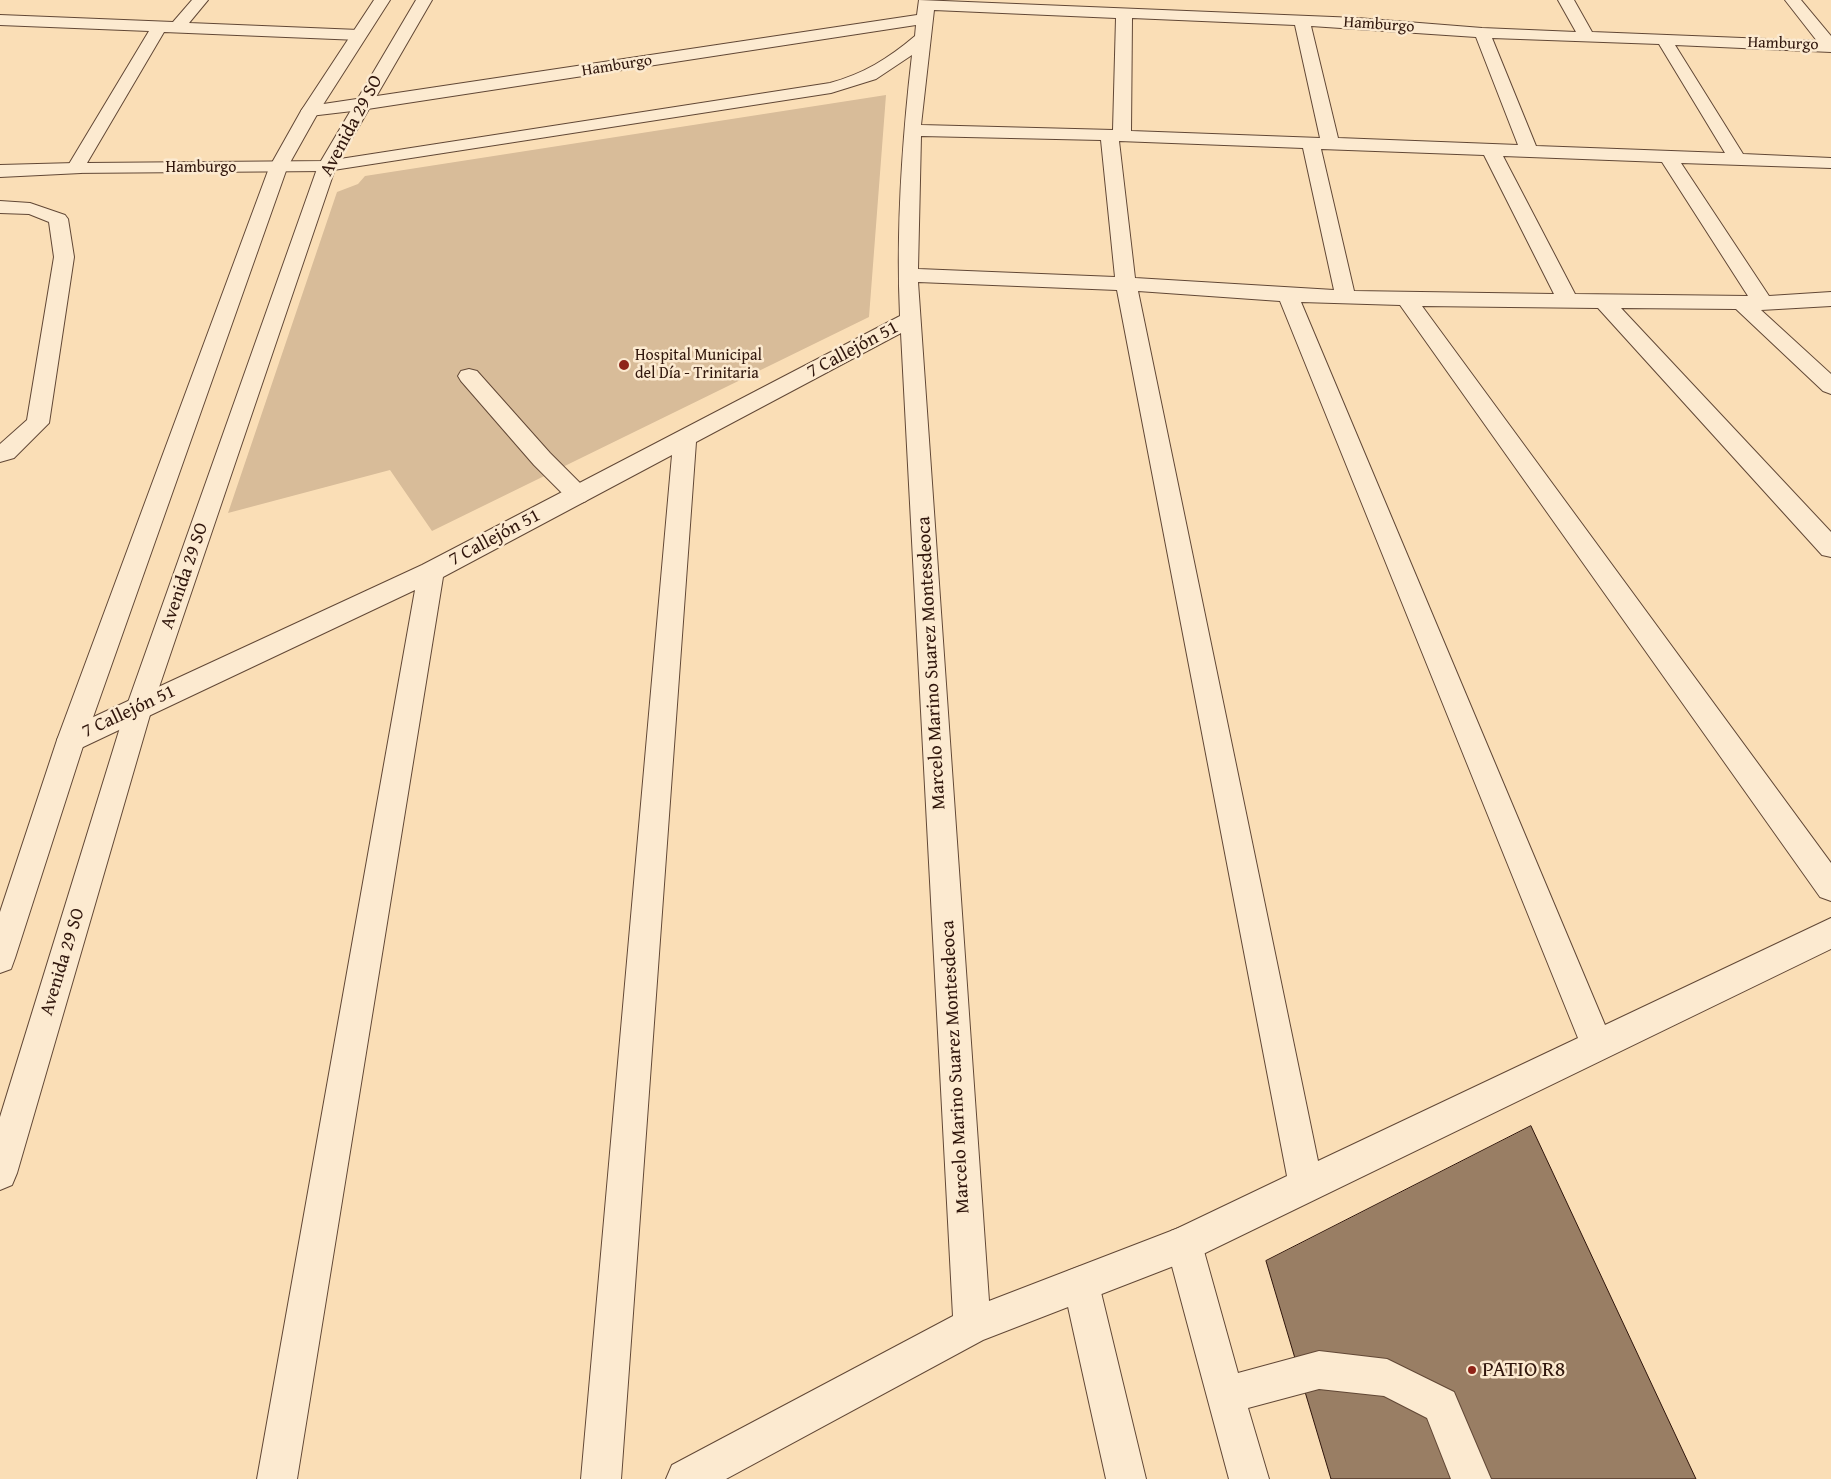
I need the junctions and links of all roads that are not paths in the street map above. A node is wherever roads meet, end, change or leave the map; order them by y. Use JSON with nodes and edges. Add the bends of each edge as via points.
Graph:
{"nodes":[{"id":1,"x":200,"y":0,"type":"edge"},
{"id":2,"x":382,"y":0,"type":"edge"},
{"id":3,"x":424,"y":0,"type":"edge"},
{"id":4,"x":1566,"y":0,"type":"edge"},
{"id":5,"x":1793,"y":0,"type":"edge"},
{"id":6,"x":25,"y":7,"type":"dead end"},
{"id":7,"x":1129,"y":8,"type":"edge"},
{"id":8,"x":925,"y":16,"type":"edge"},
{"id":9,"x":5,"y":20,"type":"edge"},
{"id":10,"x":1302,"y":21,"type":"junction"},
{"id":11,"x":167,"y":28,"type":"junction"},
{"id":12,"x":1482,"y":33,"type":"junction"},
{"id":13,"x":359,"y":35,"type":"junction"},
{"id":14,"x":1587,"y":37,"type":"junction"},
{"id":15,"x":1664,"y":40,"type":"junction"},
{"id":16,"x":1831,"y":47,"type":"edge"},
{"id":17,"x":361,"y":105,"type":"junction"},
{"id":18,"x":310,"y":111,"type":"junction"},
{"id":19,"x":912,"y":130,"type":"junction"},
{"id":20,"x":1116,"y":135,"type":"junction"},
{"id":21,"x":1320,"y":144,"type":"junction"},
{"id":22,"x":1491,"y":150,"type":"junction"},
{"id":23,"x":1529,"y":151,"type":"junction"},
{"id":24,"x":1668,"y":157,"type":"junction"},
{"id":25,"x":1737,"y":159,"type":"junction"},
{"id":26,"x":1831,"y":163,"type":"edge"},
{"id":27,"x":327,"y":166,"type":"junction"},
{"id":28,"x":278,"y":168,"type":"junction"},
{"id":29,"x":75,"y":169,"type":"junction"},
{"id":30,"x":0,"y":170,"type":"edge"},
{"id":31,"x":0,"y":207,"type":"edge"},
{"id":32,"x":908,"y":274,"type":"junction"},
{"id":33,"x":1126,"y":284,"type":"junction"},
{"id":34,"x":1288,"y":296,"type":"junction"},
{"id":35,"x":1345,"y":296,"type":"junction"},
{"id":36,"x":1406,"y":299,"type":"junction"},
{"id":37,"x":1831,"y":299,"type":"edge"},
{"id":38,"x":1567,"y":300,"type":"junction"},
{"id":39,"x":1602,"y":300,"type":"junction"},
{"id":40,"x":1740,"y":302,"type":"junction"},
{"id":41,"x":1763,"y":303,"type":"junction"},
{"id":42,"x":911,"y":319,"type":"junction"},
{"id":43,"x":469,"y":376,"type":"dead end"},
{"id":44,"x":1831,"y":386,"type":"edge"},
{"id":45,"x":685,"y":439,"type":"junction"},
{"id":46,"x":0,"y":454,"type":"edge"},
{"id":47,"x":578,"y":495,"type":"junction"},
{"id":48,"x":1831,"y":548,"type":"edge"},
{"id":49,"x":431,"y":572,"type":"junction"},
{"id":50,"x":139,"y":708,"type":"junction"},
{"id":51,"x":71,"y":740,"type":"junction"},
{"id":52,"x":1831,"y":887,"type":"edge"},
{"id":53,"x":1831,"y":934,"type":"edge"},
{"id":54,"x":0,"y":958,"type":"edge"},
{"id":55,"x":1597,"y":1046,"type":"junction"},
{"id":56,"x":0,"y":1173,"type":"edge"},
{"id":57,"x":1306,"y":1185,"type":"junction"},
{"id":58,"x":1184,"y":1244,"type":"junction"},
{"id":59,"x":1081,"y":1284,"type":"junction"},
{"id":60,"x":972,"y":1326,"type":"junction"},
{"id":61,"x":1226,"y":1395,"type":"junction"},
{"id":62,"x":277,"y":1479,"type":"edge"},
{"id":63,"x":601,"y":1479,"type":"edge"},
{"id":64,"x":686,"y":1479,"type":"edge"},
{"id":65,"x":1126,"y":1479,"type":"edge"},
{"id":66,"x":1249,"y":1479,"type":"edge"},
{"id":67,"x":1471,"y":1479,"type":"edge"}],
"edges":[{"from":1,"to":11,"type":"street"},
{"from":2,"to":13,"type":"street","name":"Avenida 29 SO"},
{"from":3,"to":17,"type":"street","name":"Avenida 29 SO"},
{"from":4,"to":14,"type":"street"},
{"from":5,"to":16,"type":"street"},
{"from":6,"to":9,"type":"street"},
{"from":7,"to":8,"type":"street","name":"Hamburgo"},
{"from":7,"to":10,"type":"street","name":"Hamburgo"},
{"from":7,"to":20,"type":"street"},
{"from":8,"to":17,"type":"street","name":"Hamburgo"},
{"from":8,"to":19,"type":"street","name":"Marcelo Marino Suarez Montesdeoca"},
{"from":8,"to":27,"type":"street","name":"Hamburgo","via":[[892,64],[867,78],[831,88]]},
{"from":9,"to":11,"type":"street"},
{"from":10,"to":12,"type":"street","name":"Hamburgo","via":[[1355,16]]},
{"from":10,"to":21,"type":"street"},
{"from":11,"to":13,"type":"street"},
{"from":11,"to":29,"type":"street"},
{"from":12,"to":14,"type":"street","name":"Hamburgo"},
{"from":12,"to":23,"type":"street"},
{"from":13,"to":18,"type":"street","name":"Avenida 29 SO"},
{"from":14,"to":15,"type":"street","name":"Hamburgo"},
{"from":15,"to":16,"type":"street","name":"Hamburgo"},
{"from":15,"to":25,"type":"street"},
{"from":17,"to":18,"type":"street","name":"Hamburgo"},
{"from":17,"to":27,"type":"street","name":"Avenida 29 SO"},
{"from":18,"to":28,"type":"street","name":"Avenida 29 SO"},
{"from":19,"to":20,"type":"street"},
{"from":19,"to":32,"type":"street","name":"Marcelo Marino Suarez Montesdeoca"},
{"from":20,"to":21,"type":"street"},
{"from":20,"to":33,"type":"street"},
{"from":21,"to":22,"type":"street"},
{"from":21,"to":35,"type":"street"},
{"from":22,"to":23,"type":"street"},
{"from":22,"to":38,"type":"street"},
{"from":23,"to":24,"type":"street"},
{"from":24,"to":25,"type":"street"},
{"from":24,"to":41,"type":"street"},
{"from":25,"to":26,"type":"street"},
{"from":27,"to":28,"type":"street","name":"Hamburgo"},
{"from":27,"to":50,"type":"street","name":"Avenida 29 SO"},
{"from":28,"to":29,"type":"street","name":"Hamburgo"},
{"from":28,"to":51,"type":"street","name":"Avenida 29 SO"},
{"from":29,"to":30,"type":"street","name":"Hamburgo"},
{"from":31,"to":46,"type":"street","via":[[39,209],[58,219],[64,257],[38,423]]},
{"from":32,"to":33,"type":"street"},
{"from":32,"to":42,"type":"street","name":"Marcelo Marino Suarez Montesdeoca"},
{"from":33,"to":34,"type":"street"},
{"from":33,"to":57,"type":"street"},
{"from":34,"to":35,"type":"street"},
{"from":34,"to":55,"type":"street"},
{"from":35,"to":36,"type":"street"},
{"from":36,"to":38,"type":"street"},
{"from":36,"to":52,"type":"street"},
{"from":37,"to":41,"type":"street"},
{"from":38,"to":39,"type":"street"},
{"from":39,"to":40,"type":"street"},
{"from":39,"to":48,"type":"street"},
{"from":40,"to":41,"type":"street"},
{"from":40,"to":44,"type":"street"},
{"from":42,"to":45,"type":"street","name":"7 Callejón 51"},
{"from":42,"to":60,"type":"street","name":"Marcelo Marino Suarez Montesdeoca"},
{"from":43,"to":47,"type":"street"},
{"from":45,"to":47,"type":"street","name":"7 Callejón 51"},
{"from":45,"to":63,"type":"street"},
{"from":47,"to":49,"type":"street","name":"7 Callejón 51"},
{"from":49,"to":50,"type":"street","name":"7 Callejón 51"},
{"from":49,"to":62,"type":"street"},
{"from":50,"to":51,"type":"street","name":"7 Callejón 51"},
{"from":50,"to":56,"type":"street","name":"Avenida 29 SO"},
{"from":51,"to":54,"type":"street","name":"Avenida 29 SO"},
{"from":53,"to":55,"type":"street"},
{"from":55,"to":57,"type":"street"},
{"from":57,"to":58,"type":"street"},
{"from":58,"to":59,"type":"street"},
{"from":58,"to":61,"type":"street"},
{"from":59,"to":60,"type":"street"},
{"from":59,"to":65,"type":"street"},
{"from":60,"to":64,"type":"street"},
{"from":61,"to":66,"type":"street"},
{"from":61,"to":67,"type":"street","via":[[1319,1370],[1387,1378],[1441,1405]]}]}
